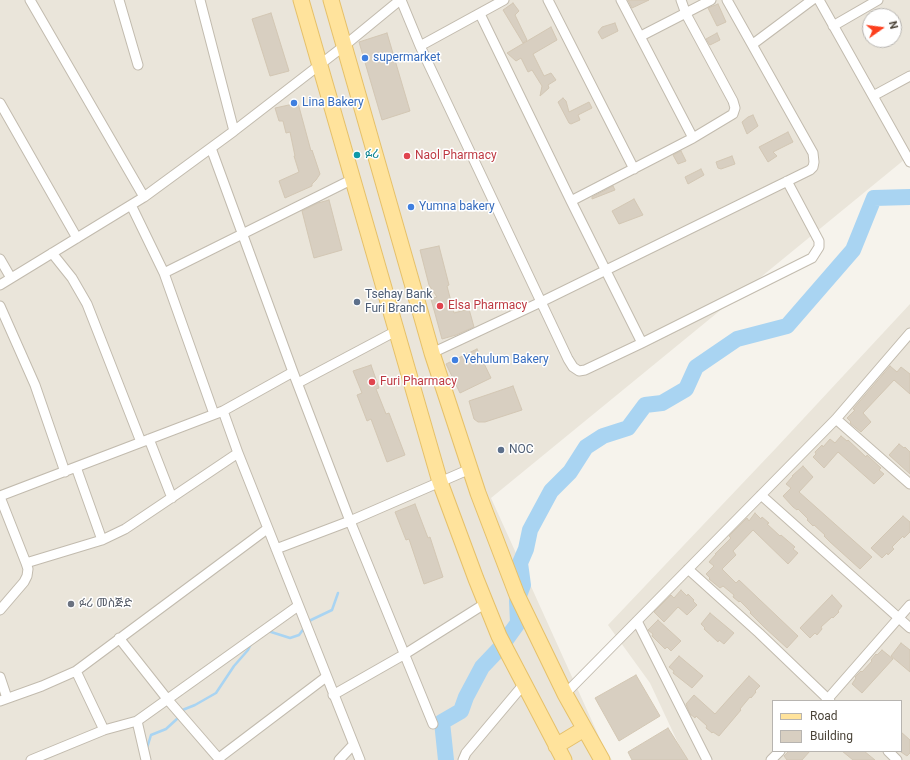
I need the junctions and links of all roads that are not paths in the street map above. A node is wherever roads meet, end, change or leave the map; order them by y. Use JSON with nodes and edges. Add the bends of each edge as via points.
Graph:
{"nodes":[{"id":1,"x":30,"y":0,"type":"edge"},
{"id":2,"x":119,"y":0,"type":"edge"},
{"id":3,"x":200,"y":0,"type":"edge"},
{"id":4,"x":301,"y":0,"type":"edge"},
{"id":5,"x":331,"y":0,"type":"edge"},
{"id":6,"x":400,"y":0,"type":"edge"},
{"id":7,"x":504,"y":0,"type":"edge"},
{"id":8,"x":548,"y":0,"type":"edge"},
{"id":9,"x":621,"y":0,"type":"edge"},
{"id":10,"x":681,"y":0,"type":"edge"},
{"id":11,"x":711,"y":0,"type":"edge"},
{"id":12,"x":727,"y":0,"type":"edge"},
{"id":13,"x":812,"y":0,"type":"edge"},
{"id":14,"x":819,"y":0,"type":"edge"},
{"id":15,"x":878,"y":0,"type":"edge"},
{"id":16,"x":480,"y":14,"type":"junction"},
{"id":17,"x":686,"y":14,"type":"junction"},
{"id":18,"x":833,"y":26,"type":"junction"},
{"id":19,"x":640,"y":36,"type":"junction"},
{"id":20,"x":753,"y":44,"type":"junction"},
{"id":21,"x":344,"y":46,"type":"junction"},
{"id":22,"x":420,"y":46,"type":"junction"},
{"id":23,"x":320,"y":63,"type":"junction"},
{"id":24,"x":138,"y":65,"type":"dead end"},
{"id":25,"x":910,"y":76,"type":"edge"},
{"id":26,"x":873,"y":96,"type":"junction"},
{"id":27,"x":0,"y":103,"type":"edge"},
{"id":28,"x":234,"y":131,"type":"junction"},
{"id":29,"x":693,"y":138,"type":"junction"},
{"id":30,"x":211,"y":148,"type":"junction"},
{"id":31,"x":910,"y":162,"type":"edge"},
{"id":32,"x":634,"y":169,"type":"junction"},
{"id":33,"x":353,"y":179,"type":"junction"},
{"id":34,"x":787,"y":180,"type":"junction"},
{"id":35,"x":144,"y":197,"type":"junction"},
{"id":36,"x":571,"y":201,"type":"junction"},
{"id":37,"x":131,"y":205,"type":"junction"},
{"id":38,"x":242,"y":234,"type":"junction"},
{"id":39,"x":77,"y":238,"type":"junction"},
{"id":40,"x":52,"y":253,"type":"junction"},
{"id":41,"x":0,"y":259,"type":"edge"},
{"id":42,"x":605,"y":270,"type":"junction"},
{"id":43,"x":164,"y":273,"type":"junction"},
{"id":44,"x":11,"y":278,"type":"junction"},
{"id":45,"x":0,"y":285,"type":"edge"},
{"id":46,"x":541,"y":302,"type":"junction"},
{"id":47,"x":0,"y":306,"type":"edge"},
{"id":48,"x":396,"y":331,"type":"junction"},
{"id":49,"x":909,"y":335,"type":"edge"},
{"id":50,"x":642,"y":343,"type":"junction"},
{"id":51,"x":432,"y":353,"type":"junction"},
{"id":52,"x":293,"y":372,"type":"junction"},
{"id":53,"x":298,"y":383,"type":"junction"},
{"id":54,"x":219,"y":413,"type":"junction"},
{"id":55,"x":836,"y":419,"type":"junction"},
{"id":56,"x":145,"y":441,"type":"junction"},
{"id":57,"x":238,"y":453,"type":"junction"},
{"id":58,"x":76,"y":467,"type":"junction"},
{"id":59,"x":470,"y":469,"type":"junction"},
{"id":60,"x":65,"y":472,"type":"junction"},
{"id":61,"x":440,"y":482,"type":"junction"},
{"id":62,"x":910,"y":484,"type":"edge"},
{"id":63,"x":761,"y":495,"type":"junction"},
{"id":64,"x":0,"y":496,"type":"edge"},
{"id":65,"x":172,"y":498,"type":"junction"},
{"id":66,"x":3,"y":514,"type":"edge"},
{"id":67,"x":350,"y":521,"type":"junction"},
{"id":68,"x":268,"y":529,"type":"junction"},
{"id":69,"x":102,"y":540,"type":"junction"},
{"id":70,"x":276,"y":549,"type":"junction"},
{"id":71,"x":26,"y":562,"type":"junction"},
{"id":72,"x":688,"y":569,"type":"junction"},
{"id":73,"x":486,"y":603,"type":"junction"},
{"id":74,"x":910,"y":605,"type":"edge"},
{"id":75,"x":298,"y":606,"type":"junction"},
{"id":76,"x":0,"y":610,"type":"edge"},
{"id":77,"x":898,"y":618,"type":"junction"},
{"id":78,"x":637,"y":621,"type":"junction"},
{"id":79,"x":910,"y":628,"type":"edge"},
{"id":80,"x":119,"y":638,"type":"junction"},
{"id":81,"x":405,"y":654,"type":"junction"},
{"id":82,"x":76,"y":671,"type":"junction"},
{"id":83,"x":0,"y":677,"type":"edge"},
{"id":84,"x":326,"y":677,"type":"junction"},
{"id":85,"x":524,"y":684,"type":"junction"},
{"id":86,"x":565,"y":694,"type":"junction"},
{"id":87,"x":334,"y":695,"type":"junction"},
{"id":88,"x":4,"y":700,"type":"edge"},
{"id":89,"x":168,"y":700,"type":"junction"},
{"id":90,"x":828,"y":700,"type":"edge"},
{"id":91,"x":137,"y":721,"type":"junction"},
{"id":92,"x":433,"y":724,"type":"dead end"},
{"id":93,"x":584,"y":729,"type":"junction"},
{"id":94,"x":104,"y":730,"type":"junction"},
{"id":95,"x":354,"y":745,"type":"junction"},
{"id":96,"x":556,"y":746,"type":"junction"},
{"id":97,"x":779,"y":752,"type":"edge"},
{"id":98,"x":889,"y":752,"type":"edge"},
{"id":99,"x":220,"y":759,"type":"edge"},
{"id":100,"x":31,"y":760,"type":"edge"},
{"id":101,"x":146,"y":760,"type":"edge"},
{"id":102,"x":339,"y":760,"type":"edge"},
{"id":103,"x":360,"y":760,"type":"edge"},
{"id":104,"x":463,"y":760,"type":"edge"},
{"id":105,"x":564,"y":760,"type":"edge"},
{"id":106,"x":602,"y":760,"type":"edge"},
{"id":107,"x":707,"y":760,"type":"edge"},
{"id":108,"x":771,"y":760,"type":"edge"},
{"id":109,"x":897,"y":760,"type":"edge"}],
"edges":[{"from":1,"to":35,"type":"street"},
{"from":2,"to":24,"type":"street"},
{"from":3,"to":28,"type":"street"},
{"from":4,"to":23,"type":"main road"},
{"from":5,"to":21,"type":"main road"},
{"from":6,"to":21,"type":"street"},
{"from":6,"to":22,"type":"street"},
{"from":7,"to":16,"type":"street"},
{"from":8,"to":32,"type":"street"},
{"from":9,"to":19,"type":"street"},
{"from":10,"to":17,"type":"street"},
{"from":11,"to":17,"type":"street"},
{"from":12,"to":20,"type":"street"},
{"from":13,"to":20,"type":"street"},
{"from":14,"to":18,"type":"street"},
{"from":15,"to":18,"type":"street"},
{"from":16,"to":22,"type":"street"},
{"from":16,"to":36,"type":"street"},
{"from":17,"to":19,"type":"street"},
{"from":17,"to":29,"type":"street","via":[[734,101],[735,108],[733,114]]},
{"from":18,"to":26,"type":"street"},
{"from":19,"to":29,"type":"street"},
{"from":20,"to":34,"type":"street","via":[[812,153],[813,167]]},
{"from":21,"to":23,"type":"street"},
{"from":21,"to":51,"type":"main road"},
{"from":22,"to":46,"type":"street"},
{"from":23,"to":28,"type":"street"},
{"from":23,"to":33,"type":"main road"},
{"from":25,"to":26,"type":"street"},
{"from":26,"to":31,"type":"street"},
{"from":27,"to":39,"type":"street"},
{"from":28,"to":30,"type":"street"},
{"from":29,"to":32,"type":"street"},
{"from":30,"to":35,"type":"street"},
{"from":30,"to":38,"type":"street"},
{"from":32,"to":36,"type":"street"},
{"from":33,"to":38,"type":"street"},
{"from":33,"to":48,"type":"main road"},
{"from":34,"to":42,"type":"street"},
{"from":34,"to":50,"type":"street","via":[[819,241],[819,247],[812,258]]},
{"from":35,"to":37,"type":"street"},
{"from":36,"to":42,"type":"street"},
{"from":37,"to":39,"type":"street"},
{"from":37,"to":43,"type":"street"},
{"from":38,"to":43,"type":"street"},
{"from":38,"to":52,"type":"street"},
{"from":39,"to":40,"type":"street"},
{"from":40,"to":44,"type":"street"},
{"from":40,"to":56,"type":"street","via":[[72,278],[87,304]]},
{"from":41,"to":44,"type":"street"},
{"from":42,"to":46,"type":"street"},
{"from":42,"to":50,"type":"street"},
{"from":43,"to":54,"type":"street"},
{"from":44,"to":45,"type":"street"},
{"from":46,"to":50,"type":"street","via":[[568,359],[578,371],[586,370]]},
{"from":46,"to":51,"type":"street"},
{"from":47,"to":60,"type":"street","via":[[35,385]]},
{"from":48,"to":53,"type":"street"},
{"from":48,"to":61,"type":"main road"},
{"from":49,"to":55,"type":"street"},
{"from":51,"to":59,"type":"main road"},
{"from":52,"to":53,"type":"street"},
{"from":52,"to":54,"type":"street"},
{"from":53,"to":67,"type":"street"},
{"from":54,"to":56,"type":"street"},
{"from":54,"to":57,"type":"street"},
{"from":55,"to":62,"type":"street"},
{"from":55,"to":63,"type":"street"},
{"from":56,"to":58,"type":"street"},
{"from":56,"to":65,"type":"street"},
{"from":57,"to":65,"type":"street"},
{"from":57,"to":68,"type":"street"},
{"from":58,"to":60,"type":"street"},
{"from":58,"to":69,"type":"street"},
{"from":59,"to":61,"type":"street"},
{"from":59,"to":86,"type":"main road","via":[[517,595]]},
{"from":60,"to":64,"type":"street"},
{"from":61,"to":67,"type":"street"},
{"from":61,"to":73,"type":"main road"},
{"from":63,"to":72,"type":"street"},
{"from":63,"to":77,"type":"street"},
{"from":64,"to":66,"type":"street"},
{"from":65,"to":69,"type":"street","via":[[125,529]]},
{"from":66,"to":71,"type":"street"},
{"from":67,"to":70,"type":"street"},
{"from":67,"to":81,"type":"street"},
{"from":68,"to":70,"type":"street"},
{"from":68,"to":80,"type":"street"},
{"from":69,"to":71,"type":"street"},
{"from":70,"to":75,"type":"street"},
{"from":71,"to":76,"type":"street","via":[[28,576]]},
{"from":72,"to":78,"type":"street"},
{"from":72,"to":90,"type":"street"},
{"from":73,"to":81,"type":"street"},
{"from":73,"to":85,"type":"main road","via":[[499,636]]},
{"from":74,"to":77,"type":"street"},
{"from":75,"to":84,"type":"street"},
{"from":75,"to":89,"type":"street"},
{"from":77,"to":79,"type":"street"},
{"from":77,"to":90,"type":"street"},
{"from":78,"to":86,"type":"street"},
{"from":78,"to":107,"type":"street"},
{"from":80,"to":82,"type":"street"},
{"from":80,"to":89,"type":"street"},
{"from":81,"to":87,"type":"street"},
{"from":81,"to":92,"type":"street"},
{"from":82,"to":88,"type":"street"},
{"from":82,"to":94,"type":"street"},
{"from":83,"to":88,"type":"street"},
{"from":84,"to":87,"type":"street"},
{"from":84,"to":99,"type":"street"},
{"from":85,"to":96,"type":"main road"},
{"from":85,"to":104,"type":"street","via":[[466,753]]},
{"from":86,"to":93,"type":"main road"},
{"from":87,"to":95,"type":"street"},
{"from":89,"to":91,"type":"street"},
{"from":89,"to":99,"type":"street"},
{"from":91,"to":94,"type":"street"},
{"from":91,"to":101,"type":"street"},
{"from":93,"to":96,"type":"main road"},
{"from":93,"to":106,"type":"main road"},
{"from":94,"to":100,"type":"street"},
{"from":95,"to":102,"type":"street"},
{"from":95,"to":103,"type":"street"},
{"from":96,"to":105,"type":"main road"},
{"from":97,"to":108,"type":"street"},
{"from":98,"to":109,"type":"street"}]}
